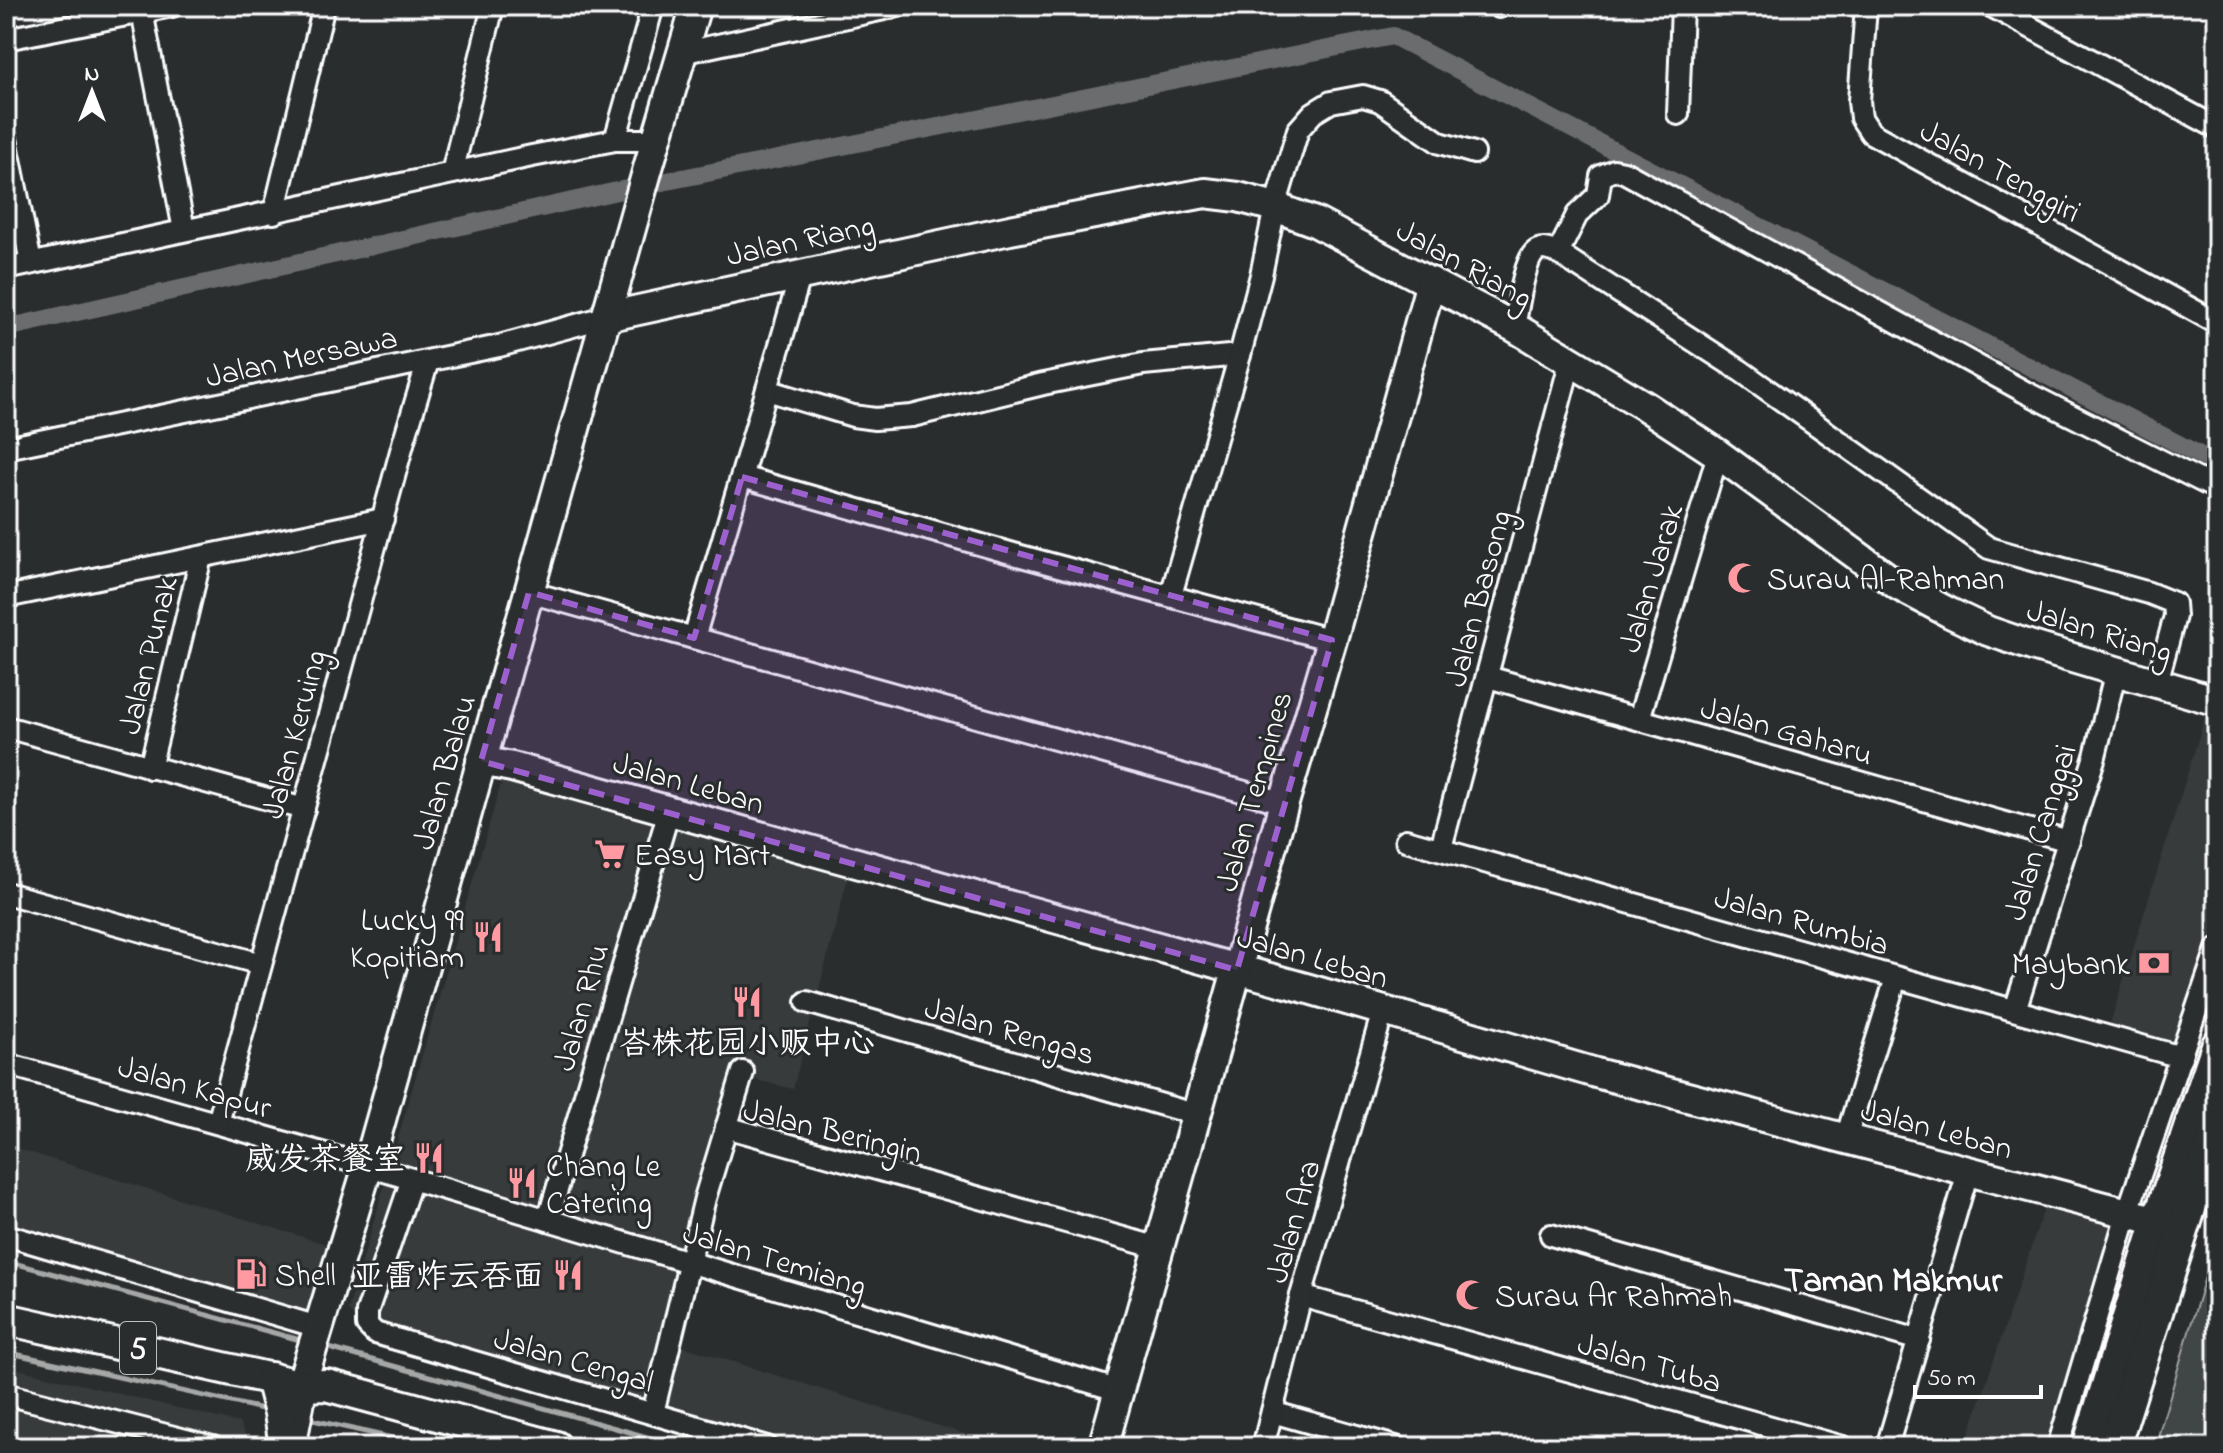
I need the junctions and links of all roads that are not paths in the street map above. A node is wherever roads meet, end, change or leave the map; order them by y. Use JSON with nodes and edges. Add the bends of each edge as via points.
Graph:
{"nodes":[{"id":1,"x":172,"y":6,"type":"edge"},
{"id":2,"x":324,"y":6,"type":"edge"},
{"id":3,"x":493,"y":6,"type":"edge"},
{"id":4,"x":653,"y":6,"type":"edge"},
{"id":5,"x":696,"y":6,"type":"edge"},
{"id":6,"x":898,"y":6,"type":"edge"},
{"id":7,"x":1682,"y":6,"type":"edge"},
{"id":8,"x":1866,"y":6,"type":"edge"},
{"id":9,"x":1991,"y":6,"type":"edge"},
{"id":10,"x":142,"y":9,"type":"edge"},
{"id":11,"x":2025,"y":15,"type":"edge"},
{"id":12,"x":6,"y":39,"type":"edge"},
{"id":13,"x":681,"y":53,"type":"junction"},
{"id":14,"x":1678,"y":114,"type":"dead end"},
{"id":15,"x":2217,"y":128,"type":"edge"},
{"id":16,"x":6,"y":139,"type":"edge"},
{"id":17,"x":615,"y":140,"type":"junction"},
{"id":18,"x":656,"y":140,"type":"junction"},
{"id":19,"x":1474,"y":153,"type":"dead end"},
{"id":20,"x":452,"y":173,"type":"junction"},
{"id":21,"x":1275,"y":207,"type":"junction"},
{"id":22,"x":274,"y":213,"type":"junction"},
{"id":23,"x":184,"y":230,"type":"junction"},
{"id":24,"x":1558,"y":253,"type":"junction"},
{"id":25,"x":31,"y":263,"type":"junction"},
{"id":26,"x":6,"y":269,"type":"edge"},
{"id":27,"x":801,"y":273,"type":"junction"},
{"id":28,"x":1431,"y":282,"type":"junction"},
{"id":29,"x":606,"y":317,"type":"junction"},
{"id":30,"x":2217,"y":323,"type":"edge"},
{"id":31,"x":1514,"y":327,"type":"junction"},
{"id":32,"x":1240,"y":355,"type":"junction"},
{"id":33,"x":428,"y":361,"type":"junction"},
{"id":34,"x":1570,"y":363,"type":"junction"},
{"id":35,"x":767,"y":390,"type":"junction"},
{"id":36,"x":6,"y":448,"type":"edge"},
{"id":37,"x":1718,"y":454,"type":"junction"},
{"id":38,"x":742,"y":477,"type":"junction"},
{"id":39,"x":2217,"y":489,"type":"edge"},
{"id":40,"x":383,"y":519,"type":"junction"},
{"id":41,"x":201,"y":557,"type":"junction"},
{"id":42,"x":529,"y":592,"type":"junction"},
{"id":43,"x":1171,"y":595,"type":"junction"},
{"id":44,"x":6,"y":597,"type":"edge"},
{"id":45,"x":694,"y":638,"type":"junction"},
{"id":46,"x":1332,"y":640,"type":"junction"},
{"id":47,"x":2116,"y":670,"type":"junction"},
{"id":48,"x":1488,"y":677,"type":"junction"},
{"id":49,"x":2157,"y":682,"type":"junction"},
{"id":50,"x":2217,"y":701,"type":"edge"},
{"id":51,"x":1639,"y":719,"type":"junction"},
{"id":52,"x":6,"y":727,"type":"edge"},
{"id":53,"x":481,"y":761,"type":"junction"},
{"id":54,"x":150,"y":768,"type":"junction"},
{"id":55,"x":1284,"y":803,"type":"junction"},
{"id":56,"x":304,"y":809,"type":"junction"},
{"id":57,"x":669,"y":811,"type":"junction"},
{"id":58,"x":1406,"y":840,"type":"dead end"},
{"id":59,"x":2069,"y":841,"type":"junction"},
{"id":60,"x":1441,"y":848,"type":"junction"},
{"id":61,"x":6,"y":893,"type":"edge"},
{"id":62,"x":2217,"y":949,"type":"edge"},
{"id":63,"x":261,"y":964,"type":"junction"},
{"id":64,"x":1237,"y":970,"type":"junction"},
{"id":65,"x":1896,"y":978,"type":"junction"},
{"id":66,"x":807,"y":1002,"type":"dead end"},
{"id":67,"x":2015,"y":1010,"type":"junction"},
{"id":68,"x":1383,"y":1011,"type":"junction"},
{"id":69,"x":2181,"y":1057,"type":"junction"},
{"id":70,"x":2214,"y":1061,"type":"edge"},
{"id":71,"x":6,"y":1064,"type":"edge"},
{"id":72,"x":743,"y":1072,"type":"dead end"},
{"id":73,"x":1197,"y":1115,"type":"junction"},
{"id":74,"x":218,"y":1123,"type":"junction"},
{"id":75,"x":2216,"y":1125,"type":"edge"},
{"id":76,"x":726,"y":1127,"type":"junction"},
{"id":77,"x":1846,"y":1138,"type":"junction"},
{"id":78,"x":368,"y":1166,"type":"junction"},
{"id":79,"x":1968,"y":1172,"type":"junction"},
{"id":80,"x":412,"y":1179,"type":"junction"},
{"id":81,"x":2127,"y":1214,"type":"junction"},
{"id":82,"x":548,"y":1220,"type":"junction"},
{"id":83,"x":2158,"y":1221,"type":"junction"},
{"id":84,"x":6,"y":1235,"type":"edge"},
{"id":85,"x":1551,"y":1235,"type":"dead end"},
{"id":86,"x":1159,"y":1248,"type":"junction"},
{"id":87,"x":689,"y":1262,"type":"junction"},
{"id":88,"x":1301,"y":1296,"type":"junction"},
{"id":89,"x":6,"y":1300,"type":"edge"},
{"id":90,"x":6,"y":1319,"type":"edge"},
{"id":91,"x":1919,"y":1340,"type":"junction"},
{"id":92,"x":303,"y":1370,"type":"junction"},
{"id":93,"x":1120,"y":1391,"type":"junction"},
{"id":94,"x":6,"y":1394,"type":"edge"},
{"id":95,"x":1272,"y":1412,"type":"junction"},
{"id":96,"x":653,"y":1413,"type":"junction"},
{"id":97,"x":213,"y":1447,"type":"edge"},
{"id":98,"x":288,"y":1447,"type":"edge"},
{"id":99,"x":556,"y":1447,"type":"edge"},
{"id":100,"x":767,"y":1447,"type":"edge"},
{"id":101,"x":1103,"y":1447,"type":"edge"},
{"id":102,"x":1263,"y":1447,"type":"edge"},
{"id":103,"x":1396,"y":1447,"type":"edge"},
{"id":104,"x":1843,"y":1447,"type":"edge"},
{"id":105,"x":1887,"y":1447,"type":"edge"},
{"id":106,"x":2058,"y":1447,"type":"edge"},
{"id":107,"x":2088,"y":1447,"type":"edge"},
{"id":108,"x":2114,"y":1447,"type":"edge"}],
"edges":[{"from":1,"to":10,"type":"street"},
{"from":2,"to":22,"type":"street"},
{"from":3,"to":20,"type":"street"},
{"from":4,"to":17,"type":"street"},
{"from":5,"to":13,"type":"street","name":"Jalan Balau"},
{"from":6,"to":13,"type":"street"},
{"from":7,"to":14,"type":"street"},
{"from":8,"to":30,"type":"street","name":"Jalan Tenggiri","via":[[1859,101],[1861,118],[1871,133]]},
{"from":9,"to":11,"type":"street"},
{"from":10,"to":12,"type":"street"},
{"from":10,"to":23,"type":"street"},
{"from":11,"to":15,"type":"street"},
{"from":13,"to":18,"type":"street","name":"Jalan Balau"},
{"from":16,"to":25,"type":"street"},
{"from":17,"to":18,"type":"street"},
{"from":17,"to":20,"type":"street"},
{"from":18,"to":29,"type":"street","name":"Jalan Balau"},
{"from":19,"to":21,"type":"street","via":[[1440,143],[1380,101],[1350,97],[1322,108],[1298,130]]},
{"from":20,"to":22,"type":"street"},
{"from":21,"to":27,"type":"street","name":"Jalan Riang","via":[[1205,193]]},
{"from":21,"to":28,"type":"street","name":"Jalan Riang"},
{"from":21,"to":32,"type":"street"},
{"from":22,"to":23,"type":"street"},
{"from":23,"to":25,"type":"street"},
{"from":24,"to":31,"type":"street","via":[[1535,252]]},
{"from":24,"to":39,"type":"street","via":[[1577,215],[1598,195],[1601,176],[1624,172],[2025,392]]},
{"from":24,"to":49,"type":"street","via":[[1741,371],[1989,548],[2174,603]]},
{"from":25,"to":26,"type":"street"},
{"from":27,"to":29,"type":"street","name":"Jalan Riang"},
{"from":27,"to":35,"type":"street"},
{"from":28,"to":31,"type":"street","name":"Jalan Riang"},
{"from":28,"to":46,"type":"street","name":"Jalan Tempines"},
{"from":29,"to":33,"type":"street","name":"Jalan Mersawa"},
{"from":29,"to":42,"type":"street","name":"Jalan Balau"},
{"from":31,"to":34,"type":"street","name":"Jalan Riang"},
{"from":32,"to":35,"type":"street","via":[[1143,364],[889,418],[853,416]]},
{"from":32,"to":43,"type":"street"},
{"from":33,"to":36,"type":"street","name":"Jalan Mersawa"},
{"from":33,"to":40,"type":"street","name":"Jalan Keruing"},
{"from":34,"to":37,"type":"street","name":"Jalan Riang"},
{"from":34,"to":48,"type":"street","name":"Jalan Basong"},
{"from":35,"to":38,"type":"street"},
{"from":37,"to":47,"type":"street","name":"Jalan Riang","via":[[1899,586],[1988,631]]},
{"from":37,"to":51,"type":"street","name":"Jalan Jarak"},
{"from":38,"to":43,"type":"street"},
{"from":38,"to":45,"type":"street"},
{"from":40,"to":41,"type":"street"},
{"from":40,"to":56,"type":"street","name":"Jalan Keruing"},
{"from":41,"to":44,"type":"street"},
{"from":41,"to":54,"type":"street","name":"Jalan Punak"},
{"from":42,"to":45,"type":"street"},
{"from":42,"to":53,"type":"street","name":"Jalan Balau"},
{"from":43,"to":46,"type":"street"},
{"from":45,"to":55,"type":"street"},
{"from":46,"to":55,"type":"street","name":"Jalan Tempines"},
{"from":47,"to":49,"type":"street","name":"Jalan Riang"},
{"from":47,"to":59,"type":"street","name":"Jalan Canggai"},
{"from":48,"to":51,"type":"street","name":"Jalan Gaharu"},
{"from":48,"to":60,"type":"street","name":"Jalan Basong"},
{"from":49,"to":50,"type":"street","name":"Jalan Riang"},
{"from":51,"to":59,"type":"street","name":"Jalan Gaharu"},
{"from":52,"to":54,"type":"street"},
{"from":53,"to":57,"type":"street","name":"Jalan Leban"},
{"from":53,"to":78,"type":"street","name":"Jalan Balau"},
{"from":54,"to":56,"type":"street"},
{"from":55,"to":64,"type":"street","name":"Jalan Tempines"},
{"from":56,"to":63,"type":"street","name":"Jalan Keruing"},
{"from":57,"to":64,"type":"street","name":"Jalan Leban"},
{"from":57,"to":82,"type":"street","name":"Jalan Rhu"},
{"from":58,"to":60,"type":"street","name":"Jalan Rumbia"},
{"from":59,"to":67,"type":"street","name":"Jalan Canggai"},
{"from":60,"to":65,"type":"street","name":"Jalan Rumbia"},
{"from":61,"to":63,"type":"street"},
{"from":62,"to":69,"type":"street"},
{"from":63,"to":74,"type":"street","name":"Jalan Keruing"},
{"from":64,"to":68,"type":"street","name":"Jalan Leban"},
{"from":64,"to":73,"type":"street","name":"Jalan Tempines"},
{"from":65,"to":67,"type":"street","name":"Jalan Rumbia"},
{"from":65,"to":77,"type":"street"},
{"from":66,"to":73,"type":"street","name":"Jalan Rengas"},
{"from":67,"to":69,"type":"street","name":"Jalan Rumbia"},
{"from":68,"to":77,"type":"street","name":"Jalan Leban"},
{"from":68,"to":88,"type":"street","name":"Jalan Ara"},
{"from":69,"to":81,"type":"street"},
{"from":70,"to":83,"type":"main road"},
{"from":71,"to":74,"type":"street","name":"Jalan Kapur"},
{"from":72,"to":76,"type":"street"},
{"from":73,"to":86,"type":"street","name":"Jalan Tempines"},
{"from":74,"to":78,"type":"street","name":"Jalan Kapur"},
{"from":75,"to":83,"type":"main road","via":[[2199,1140],[2175,1213]]},
{"from":75,"to":108,"type":"main road"},
{"from":76,"to":86,"type":"street","name":"Jalan Beringin"},
{"from":76,"to":87,"type":"street","name":"Jalan Beringin"},
{"from":77,"to":79,"type":"street","name":"Jalan Leban"},
{"from":78,"to":80,"type":"street","name":"Jalan Temiang"},
{"from":78,"to":92,"type":"street","name":"Jalan Balau"},
{"from":79,"to":81,"type":"street","name":"Jalan Leban"},
{"from":79,"to":91,"type":"street"},
{"from":80,"to":82,"type":"street","name":"Jalan Temiang"},
{"from":80,"to":96,"type":"street","name":"Jalan Cengal","via":[[367,1312],[367,1325],[375,1333]]},
{"from":81,"to":83,"type":"street","name":"Jalan Leban"},
{"from":81,"to":106,"type":"street"},
{"from":82,"to":87,"type":"street","name":"Jalan Temiang"},
{"from":83,"to":107,"type":"main road"},
{"from":84,"to":92,"type":"street"},
{"from":85,"to":91,"type":"street"},
{"from":86,"to":93,"type":"street","name":"Jalan Tempines"},
{"from":87,"to":93,"type":"street","name":"Jalan Temiang"},
{"from":87,"to":96,"type":"street","name":"Jalan Beringin"},
{"from":88,"to":95,"type":"street","name":"Jalan Ara"},
{"from":88,"to":104,"type":"street","name":"Jalan Tuba"},
{"from":89,"to":92,"type":"main road","number":"5"},
{"from":90,"to":92,"type":"main road","number":"5"},
{"from":91,"to":105,"type":"street"},
{"from":92,"to":98,"type":"main road"},
{"from":92,"to":99,"type":"main road","number":"5"},
{"from":93,"to":101,"type":"street","name":"Jalan Tempines"},
{"from":94,"to":97,"type":"street"},
{"from":95,"to":102,"type":"street","name":"Jalan Ara"},
{"from":95,"to":103,"type":"street"},
{"from":96,"to":100,"type":"street","name":"Jalan Cengal"}]}
